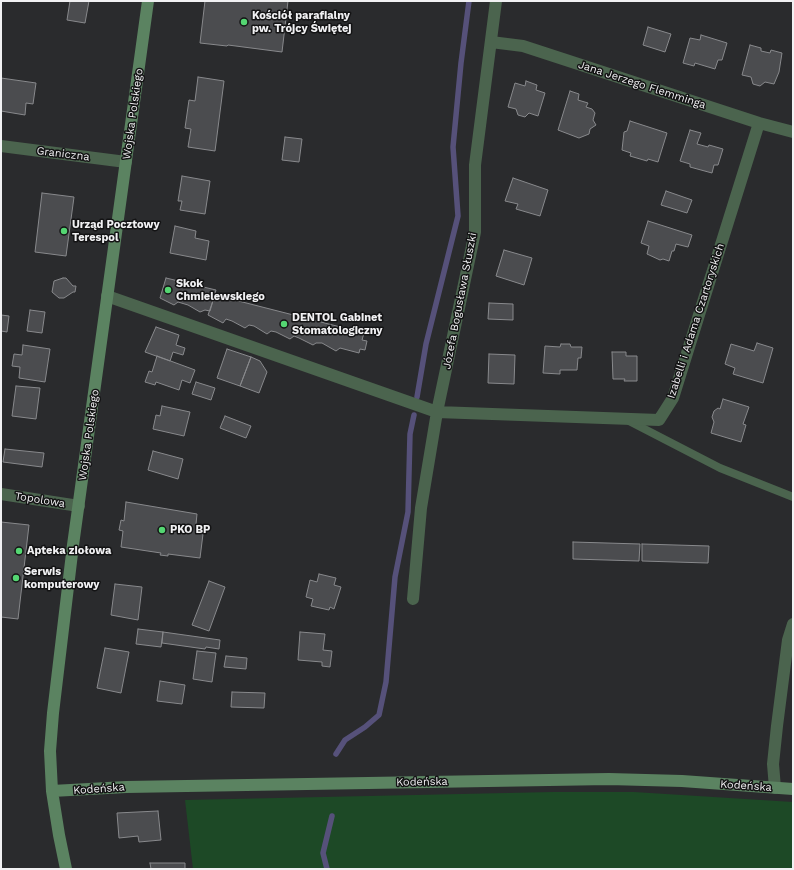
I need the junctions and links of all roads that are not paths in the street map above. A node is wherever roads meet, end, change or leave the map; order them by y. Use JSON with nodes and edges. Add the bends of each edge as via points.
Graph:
{"nodes":[{"id":1,"x":148,"y":1,"type":"edge"},
{"id":2,"x":496,"y":1,"type":"edge"},
{"id":3,"x":491,"y":42,"type":"junction"},
{"id":4,"x":759,"y":123,"type":"junction"},
{"id":5,"x":793,"y":132,"type":"edge"},
{"id":6,"x":1,"y":146,"type":"edge"},
{"id":7,"x":126,"y":162,"type":"junction"},
{"id":8,"x":107,"y":296,"type":"junction"},
{"id":9,"x":437,"y":412,"type":"junction"},
{"id":10,"x":625,"y":419,"type":"junction"},
{"id":11,"x":1,"y":494,"type":"edge"},
{"id":12,"x":793,"y":497,"type":"edge"},
{"id":13,"x":79,"y":506,"type":"junction"},
{"id":14,"x":413,"y":599,"type":"dead end"},
{"id":15,"x":793,"y":624,"type":"edge"},
{"id":16,"x":775,"y":788,"type":"junction"},
{"id":17,"x":793,"y":789,"type":"edge"},
{"id":18,"x":52,"y":791,"type":"junction"},
{"id":19,"x":66,"y":869,"type":"edge"}],
"edges":[{"from":1,"to":7,"type":"main road","name":"Wojska Polskiego"},
{"from":2,"to":3,"type":"street","name":"Józefa Bogusława Słuszki"},
{"from":3,"to":4,"type":"street","name":"Jana Jerzego Flemminga","via":[[523,46]]},
{"from":3,"to":9,"type":"street","name":"Józefa Bogusława Słuszki","via":[[475,165],[475,232]]},
{"from":4,"to":5,"type":"street","name":"Jana Jerzego Flemminga"},
{"from":4,"to":10,"type":"street","name":"Izabelli i Adama Czartoryskich","via":[[673,398],[659,420]]},
{"from":6,"to":7,"type":"street","name":"Graniczna"},
{"from":7,"to":8,"type":"main road","name":"Wojska Polskiego"},
{"from":8,"to":9,"type":"street","name":"Izabelli i Adama Czartoryskich"},
{"from":8,"to":13,"type":"main road","name":"Wojska Polskiego"},
{"from":9,"to":10,"type":"street","name":"Izabelli i Adama Czartoryskich"},
{"from":9,"to":14,"type":"street","name":"Józefa Bogusława Słuszki","via":[[421,508]]},
{"from":10,"to":12,"type":"lane","via":[[720,468]]},
{"from":11,"to":13,"type":"street","name":"Topolowa"},
{"from":13,"to":18,"type":"main road","name":"Wojska Polskiego","via":[[53,714],[50,751]]},
{"from":15,"to":16,"type":"street","via":[[788,640],[777,726],[773,764]]},
{"from":16,"to":17,"type":"main road","name":"Kodeńska"},
{"from":16,"to":18,"type":"main road","name":"Kodeńska","via":[[609,779],[126,787]]},
{"from":18,"to":19,"type":"main road","name":"Wojska Polskiego"}]}
